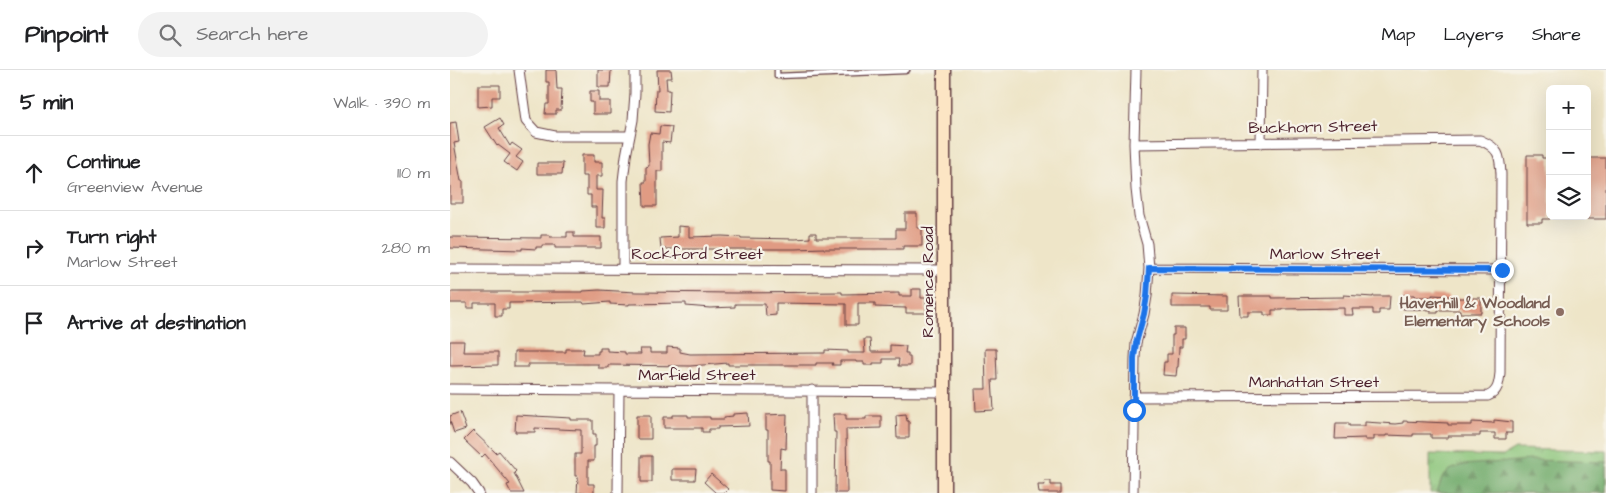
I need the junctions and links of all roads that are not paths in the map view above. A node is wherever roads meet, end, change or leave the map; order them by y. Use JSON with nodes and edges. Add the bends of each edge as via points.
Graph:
{"nodes":[{"id":1,"x":519,"y":70,"type":"edge"},
{"id":2,"x":635,"y":70,"type":"edge"},
{"id":3,"x":777,"y":70,"type":"edge"},
{"id":4,"x":944,"y":70,"type":"edge"},
{"id":5,"x":1136,"y":70,"type":"edge"},
{"id":6,"x":1262,"y":70,"type":"edge"},
{"id":7,"x":906,"y":71,"type":"edge"},
{"id":8,"x":630,"y":136,"type":"junction"},
{"id":9,"x":1261,"y":143,"type":"junction"},
{"id":10,"x":1134,"y":144,"type":"junction"},
{"id":11,"x":1149,"y":268,"type":"junction"},
{"id":12,"x":450,"y":269,"type":"edge"},
{"id":13,"x":623,"y":269,"type":"junction"},
{"id":14,"x":944,"y":270,"type":"junction"},
{"id":15,"x":1502,"y":270,"type":"junction"},
{"id":16,"x":450,"y":389,"type":"edge"},
{"id":17,"x":618,"y":390,"type":"junction"},
{"id":18,"x":812,"y":390,"type":"junction"},
{"id":19,"x":944,"y":392,"type":"junction"},
{"id":20,"x":1134,"y":397,"type":"junction"},
{"id":21,"x":450,"y":462,"type":"edge"},
{"id":22,"x":479,"y":493,"type":"edge"},
{"id":23,"x":618,"y":493,"type":"edge"},
{"id":24,"x":812,"y":493,"type":"edge"},
{"id":25,"x":944,"y":493,"type":"edge"},
{"id":26,"x":1133,"y":493,"type":"edge"}],
"edges":[{"from":1,"to":8,"type":"street","via":[[526,121],[536,132],[555,136]]},
{"from":2,"to":8,"type":"street","via":[[634,120]]},
{"from":3,"to":7,"type":"lane","via":[[777,76]]},
{"from":4,"to":14,"type":"street","name":"Romence Road"},
{"from":5,"to":10,"type":"street"},
{"from":6,"to":9,"type":"street"},
{"from":8,"to":13,"type":"street","via":[[623,181]]},
{"from":9,"to":10,"type":"street","name":"Buckhorn Street"},
{"from":9,"to":15,"type":"street","name":"Buckhorn Street","via":[[1480,140],[1492,146],[1497,151],[1502,174]]},
{"from":10,"to":11,"type":"street","via":[[1139,216],[1147,244]]},
{"from":11,"to":15,"type":"street","name":"Marlow Street"},
{"from":11,"to":20,"type":"street","via":[[1147,296],[1135,350]]},
{"from":12,"to":13,"type":"street","name":"Rockford Street"},
{"from":13,"to":14,"type":"street","name":"Rockford Street"},
{"from":14,"to":19,"type":"street","name":"Romence Road"},
{"from":15,"to":20,"type":"street","name":"Manhattan Street","via":[[1500,373],[1493,394],[1480,397]]},
{"from":16,"to":17,"type":"street","name":"Marfield Street"},
{"from":17,"to":18,"type":"street","name":"Marfield Street"},
{"from":17,"to":23,"type":"street"},
{"from":18,"to":19,"type":"street","name":"Marfield Street"},
{"from":18,"to":24,"type":"street"},
{"from":19,"to":25,"type":"street","name":"Romence Road"},
{"from":20,"to":26,"type":"street"},
{"from":21,"to":22,"type":"street"}]}
